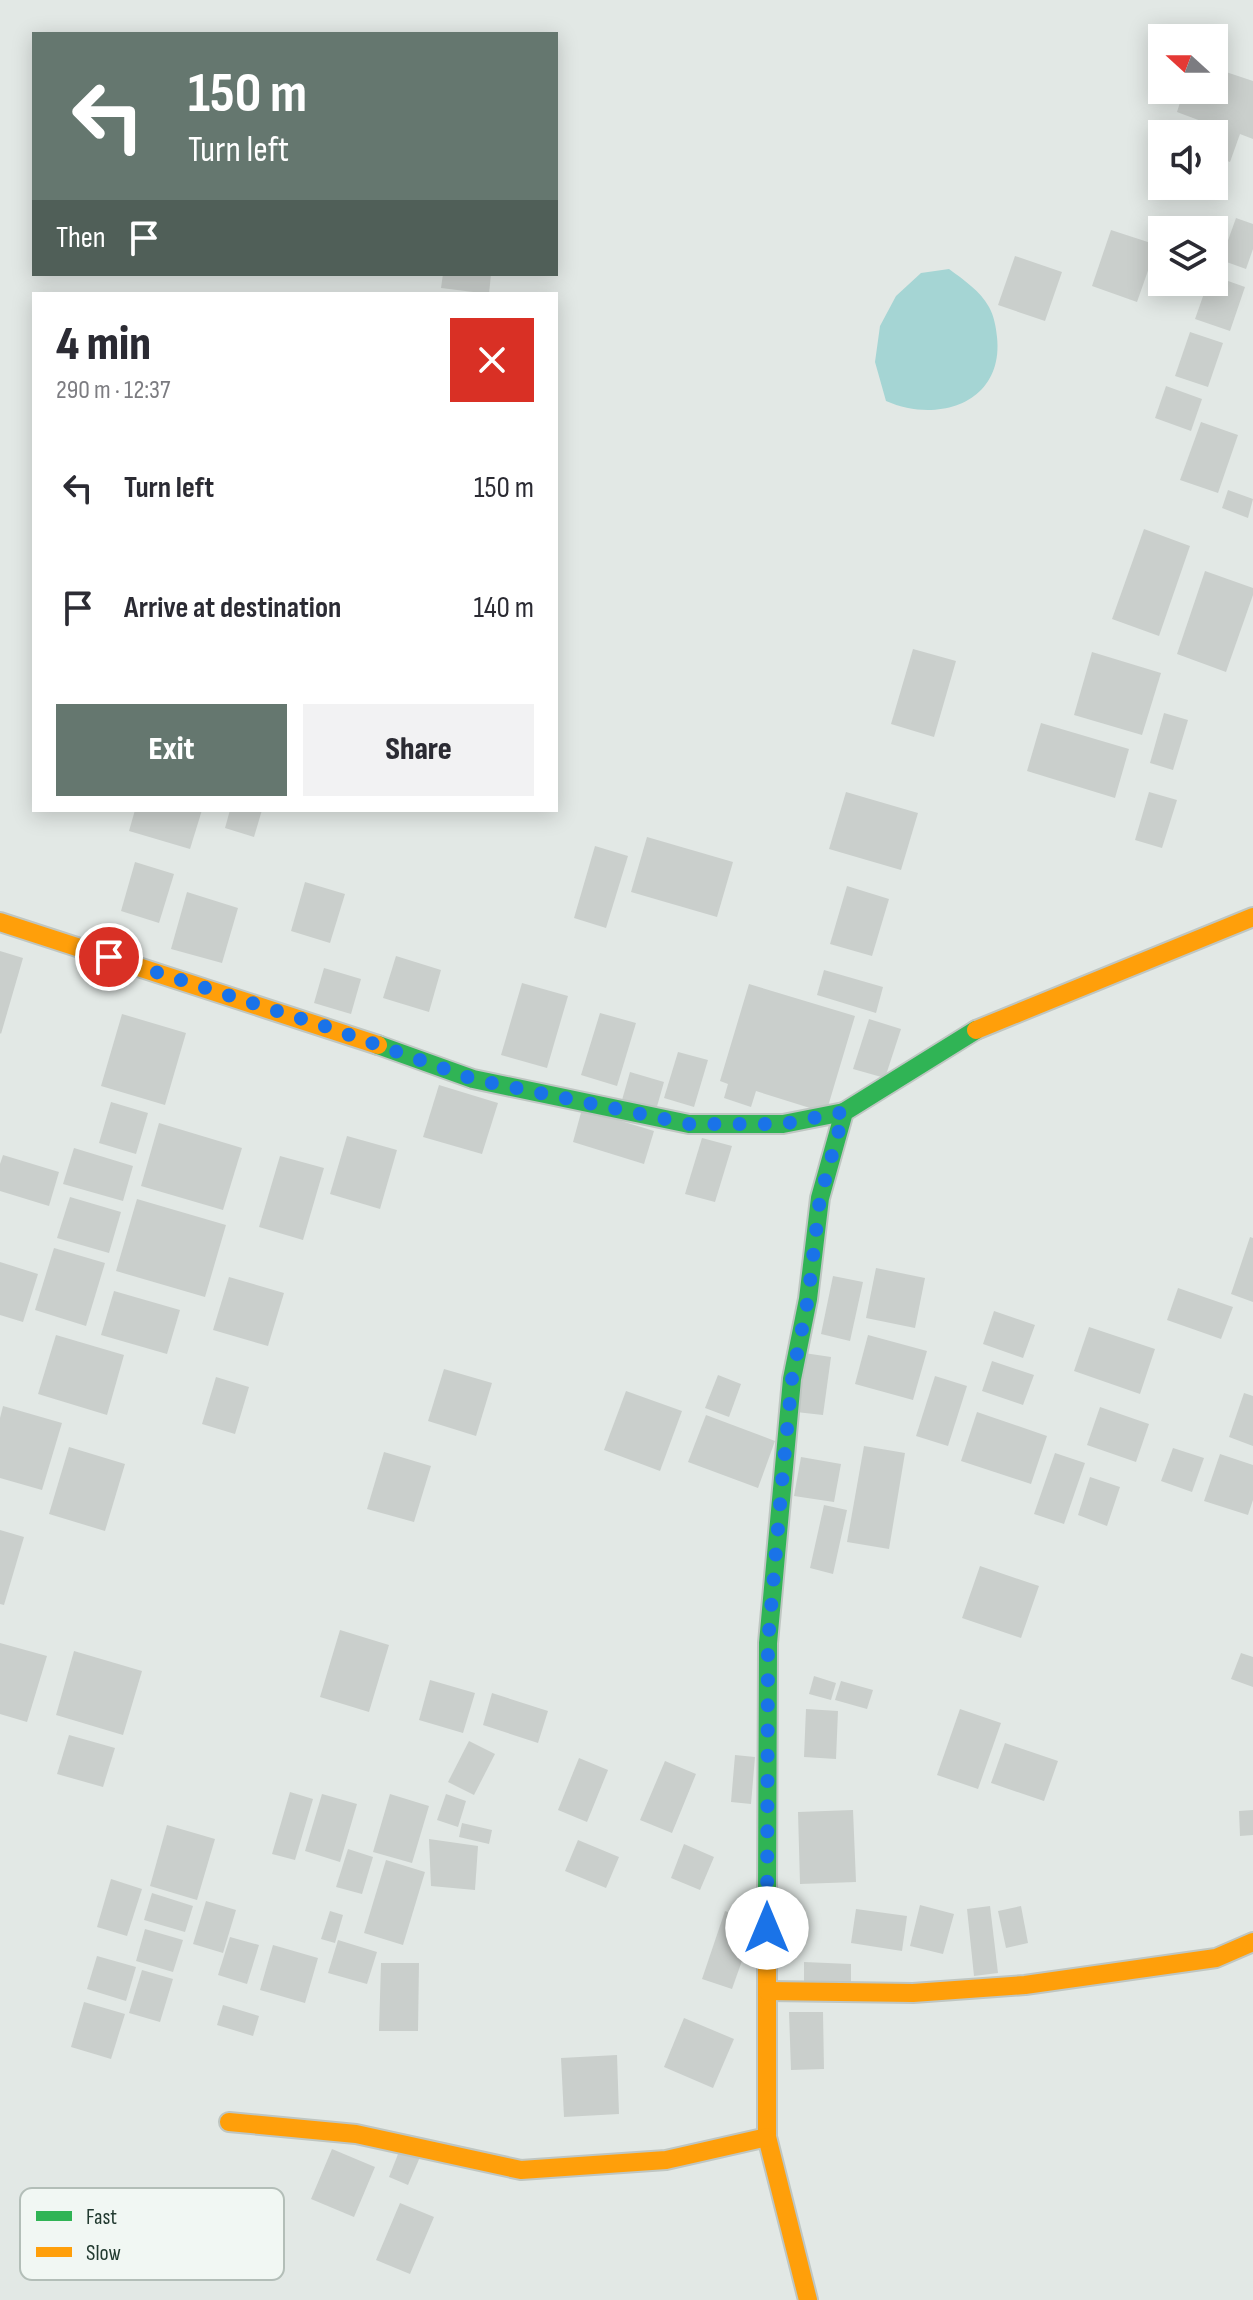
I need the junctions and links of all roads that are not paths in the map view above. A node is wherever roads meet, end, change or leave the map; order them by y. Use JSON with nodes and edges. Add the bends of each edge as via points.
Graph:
{"nodes":[{"id":1,"x":1253,"y":917,"type":"edge"},
{"id":2,"x":0,"y":922,"type":"edge"},
{"id":3,"x":844,"y":1112,"type":"junction"},
{"id":4,"x":1253,"y":1942,"type":"edge"},
{"id":5,"x":767,"y":1991,"type":"junction"},
{"id":6,"x":229,"y":2122,"type":"dead end"},
{"id":7,"x":767,"y":2137,"type":"junction"},
{"id":8,"x":808,"y":2300,"type":"edge"}],
"edges":[{"from":1,"to":3,"type":"street","via":[[977,1030]]},
{"from":2,"to":3,"type":"street","via":[[473,1079],[689,1124],[783,1124]]},
{"from":3,"to":5,"type":"street","via":[[820,1198],[783,1471],[768,1643]]},
{"from":4,"to":5,"type":"street","via":[[1216,1958],[1025,1985],[913,1993]]},
{"from":5,"to":7,"type":"street"},
{"from":6,"to":7,"type":"street","via":[[356,2134],[521,2170],[666,2160]]},
{"from":7,"to":8,"type":"street"}]}
